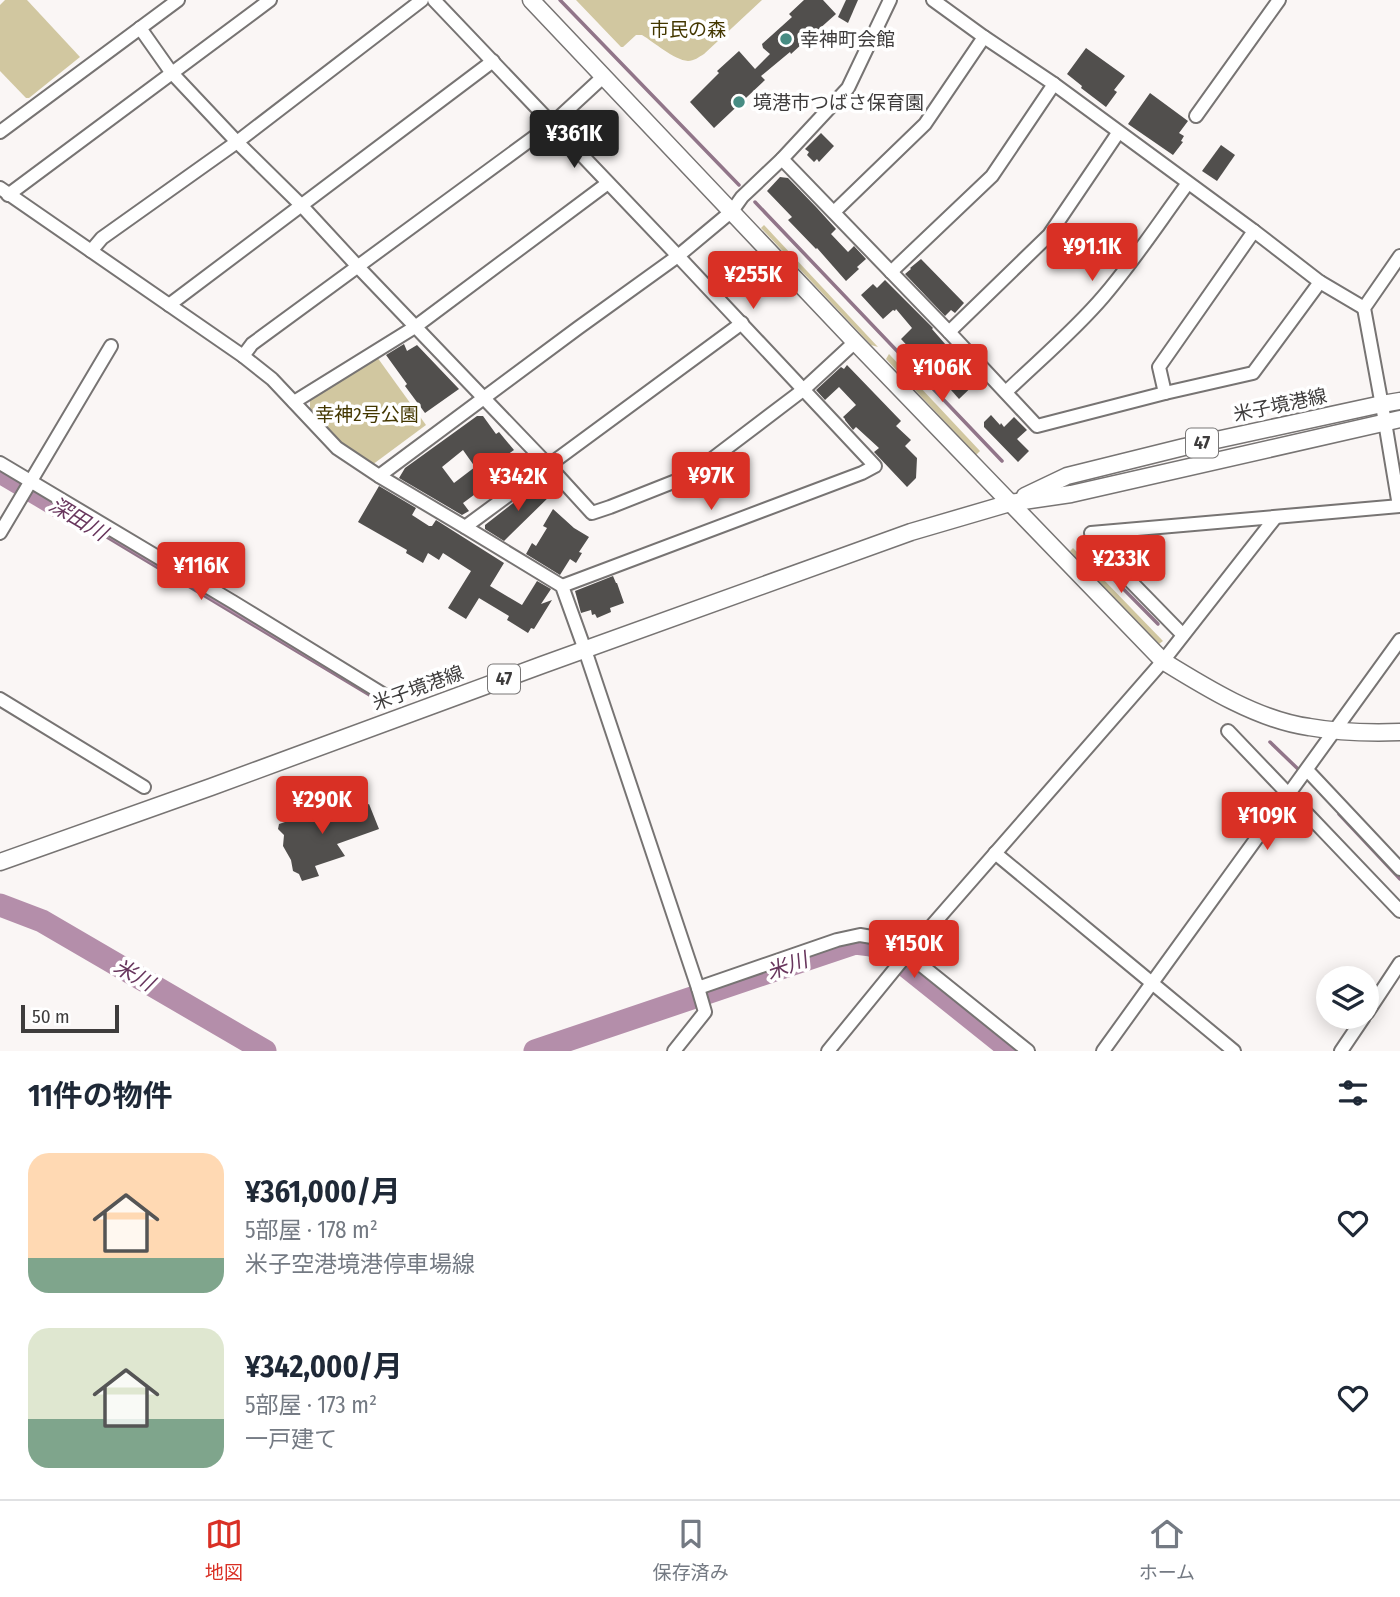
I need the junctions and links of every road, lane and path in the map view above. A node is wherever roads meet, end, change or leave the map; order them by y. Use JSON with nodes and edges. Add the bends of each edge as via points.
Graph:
{"nodes":[{"id":1,"x":178,"y":0,"type":"edge"},
{"id":2,"x":270,"y":0,"type":"edge"},
{"id":3,"x":422,"y":0,"type":"edge"},
{"id":4,"x":434,"y":0,"type":"edge"},
{"id":5,"x":531,"y":0,"type":"edge"},
{"id":6,"x":890,"y":0,"type":"edge"},
{"id":7,"x":933,"y":0,"type":"edge"},
{"id":8,"x":1279,"y":0,"type":"edge"},
{"id":9,"x":140,"y":28,"type":"junction"},
{"id":10,"x":984,"y":37,"type":"junction"},
{"id":11,"x":493,"y":61,"type":"junction"},
{"id":12,"x":171,"y":72,"type":"junction"},
{"id":13,"x":604,"y":76,"type":"junction"},
{"id":14,"x":1054,"y":84,"type":"junction"},
{"id":15,"x":1196,"y":116,"type":"dead end"},
{"id":16,"x":552,"y":124,"type":"junction"},
{"id":17,"x":0,"y":132,"type":"edge"},
{"id":18,"x":1118,"y":133,"type":"junction"},
{"id":19,"x":237,"y":142,"type":"junction"},
{"id":20,"x":782,"y":159,"type":"junction"},
{"id":21,"x":608,"y":183,"type":"junction"},
{"id":22,"x":1188,"y":183,"type":"junction"},
{"id":23,"x":4,"y":191,"type":"edge"},
{"id":24,"x":301,"y":205,"type":"junction"},
{"id":25,"x":732,"y":211,"type":"junction"},
{"id":26,"x":834,"y":212,"type":"junction"},
{"id":27,"x":1254,"y":231,"type":"junction"},
{"id":28,"x":90,"y":251,"type":"junction"},
{"id":29,"x":678,"y":256,"type":"junction"},
{"id":30,"x":1400,"y":256,"type":"edge"},
{"id":31,"x":358,"y":266,"type":"junction"},
{"id":32,"x":891,"y":272,"type":"junction"},
{"id":33,"x":1320,"y":282,"type":"junction"},
{"id":34,"x":169,"y":305,"type":"junction"},
{"id":35,"x":1364,"y":308,"type":"junction"},
{"id":36,"x":742,"y":323,"type":"junction"},
{"id":37,"x":415,"y":327,"type":"junction"},
{"id":38,"x":949,"y":331,"type":"junction"},
{"id":39,"x":855,"y":342,"type":"junction"},
{"id":40,"x":111,"y":346,"type":"dead end"},
{"id":41,"x":243,"y":356,"type":"junction"},
{"id":42,"x":803,"y":390,"type":"junction"},
{"id":43,"x":1006,"y":392,"type":"junction"},
{"id":44,"x":1165,"y":393,"type":"junction"},
{"id":45,"x":484,"y":399,"type":"junction"},
{"id":46,"x":1400,"y":401,"type":"edge"},
{"id":47,"x":293,"y":402,"type":"junction"},
{"id":48,"x":1382,"y":404,"type":"junction"},
{"id":49,"x":1393,"y":420,"type":"edge"},
{"id":50,"x":0,"y":463,"type":"edge"},
{"id":51,"x":550,"y":466,"type":"junction"},
{"id":52,"x":379,"y":476,"type":"junction"},
{"id":53,"x":31,"y":482,"type":"junction"},
{"id":54,"x":1010,"y":503,"type":"junction"},
{"id":55,"x":1399,"y":506,"type":"edge"},
{"id":56,"x":1275,"y":517,"type":"junction"},
{"id":57,"x":465,"y":527,"type":"junction"},
{"id":58,"x":0,"y":533,"type":"edge"},
{"id":59,"x":562,"y":586,"type":"junction"},
{"id":60,"x":1183,"y":635,"type":"junction"},
{"id":61,"x":1400,"y":640,"type":"edge"},
{"id":62,"x":585,"y":650,"type":"junction"},
{"id":63,"x":1163,"y":661,"type":"junction"},
{"id":64,"x":386,"y":696,"type":"dead end"},
{"id":65,"x":0,"y":699,"type":"edge"},
{"id":66,"x":1336,"y":729,"type":"junction"},
{"id":67,"x":1228,"y":731,"type":"dead end"},
{"id":68,"x":1400,"y":732,"type":"edge"},
{"id":69,"x":1307,"y":770,"type":"junction"},
{"id":70,"x":144,"y":788,"type":"dead end"},
{"id":71,"x":1288,"y":795,"type":"junction"},
{"id":72,"x":995,"y":853,"type":"junction"},
{"id":73,"x":0,"y":862,"type":"edge"},
{"id":74,"x":1400,"y":869,"type":"edge"},
{"id":75,"x":1400,"y":911,"type":"edge"},
{"id":76,"x":908,"y":953,"type":"junction"},
{"id":77,"x":1400,"y":963,"type":"edge"},
{"id":78,"x":1152,"y":983,"type":"junction"},
{"id":79,"x":698,"y":988,"type":"junction"},
{"id":80,"x":1379,"y":994,"type":"edge"},
{"id":81,"x":1356,"y":1029,"type":"edge"},
{"id":82,"x":674,"y":1051,"type":"edge"},
{"id":83,"x":828,"y":1051,"type":"edge"},
{"id":84,"x":1028,"y":1051,"type":"edge"},
{"id":85,"x":1103,"y":1051,"type":"edge"},
{"id":86,"x":1234,"y":1051,"type":"edge"},
{"id":87,"x":1341,"y":1051,"type":"edge"}],
"edges":[{"from":1,"to":9,"type":"street"},
{"from":2,"to":12,"type":"street"},
{"from":3,"to":19,"type":"street"},
{"from":4,"to":11,"type":"street"},
{"from":5,"to":13,"type":"main road"},
{"from":6,"to":20,"type":"street","via":[[848,88]]},
{"from":7,"to":10,"type":"street"},
{"from":8,"to":15,"type":"street"},
{"from":9,"to":12,"type":"street"},
{"from":9,"to":17,"type":"street"},
{"from":10,"to":14,"type":"street"},
{"from":10,"to":26,"type":"street","via":[[925,124]]},
{"from":11,"to":16,"type":"street"},
{"from":11,"to":24,"type":"street"},
{"from":12,"to":19,"type":"street"},
{"from":12,"to":23,"type":"street"},
{"from":13,"to":16,"type":"street"},
{"from":13,"to":25,"type":"main road"},
{"from":14,"to":18,"type":"street"},
{"from":14,"to":32,"type":"street","via":[[992,176]]},
{"from":16,"to":21,"type":"street"},
{"from":16,"to":31,"type":"street"},
{"from":18,"to":22,"type":"street"},
{"from":18,"to":38,"type":"street","via":[[1049,234]]},
{"from":19,"to":24,"type":"street"},
{"from":19,"to":28,"type":"street"},
{"from":20,"to":25,"type":"street"},
{"from":20,"to":26,"type":"street"},
{"from":21,"to":29,"type":"street"},
{"from":21,"to":37,"type":"street"},
{"from":22,"to":27,"type":"street"},
{"from":22,"to":43,"type":"street","via":[[1102,297]]},
{"from":23,"to":28,"type":"street"},
{"from":24,"to":31,"type":"street"},
{"from":24,"to":34,"type":"street"},
{"from":25,"to":29,"type":"street"},
{"from":25,"to":39,"type":"main road"},
{"from":26,"to":32,"type":"street"},
{"from":27,"to":33,"type":"street"},
{"from":27,"to":44,"type":"street","via":[[1158,368]]},
{"from":28,"to":34,"type":"street"},
{"from":29,"to":36,"type":"street"},
{"from":29,"to":45,"type":"street"},
{"from":30,"to":35,"type":"street"},
{"from":31,"to":37,"type":"street"},
{"from":31,"to":41,"type":"street","via":[[252,344]]},
{"from":32,"to":38,"type":"street"},
{"from":33,"to":35,"type":"street"},
{"from":33,"to":44,"type":"street","via":[[1253,373]]},
{"from":34,"to":41,"type":"street"},
{"from":35,"to":48,"type":"street"},
{"from":36,"to":42,"type":"street"},
{"from":36,"to":51,"type":"street"},
{"from":37,"to":45,"type":"street"},
{"from":37,"to":47,"type":"street"},
{"from":38,"to":43,"type":"street"},
{"from":39,"to":42,"type":"street"},
{"from":39,"to":54,"type":"main road"},
{"from":40,"to":53,"type":"street"},
{"from":41,"to":47,"type":"street"},
{"from":42,"to":51,"type":"street","via":[[691,475],[592,513]]},
{"from":42,"to":59,"type":"street","via":[[875,466]]},
{"from":43,"to":44,"type":"street","via":[[1037,426]]},
{"from":45,"to":51,"type":"street"},
{"from":45,"to":52,"type":"street"},
{"from":46,"to":48,"type":"main road","name":"米子境港線","number":"47"},
{"from":47,"to":52,"type":"street","via":[[337,448]]},
{"from":48,"to":49,"type":"street"},
{"from":48,"to":54,"type":"main road","name":"米子境港線","number":"47","via":[[1067,475]]},
{"from":49,"to":54,"type":"main road","name":"米子境港線","number":"47","via":[[1071,494]]},
{"from":49,"to":55,"type":"street"},
{"from":50,"to":53,"type":"street"},
{"from":51,"to":57,"type":"street"},
{"from":52,"to":57,"type":"street"},
{"from":53,"to":58,"type":"street"},
{"from":53,"to":64,"type":"street"},
{"from":54,"to":62,"type":"main road","name":"米子境港線","number":"47","via":[[899,536]]},
{"from":54,"to":63,"type":"main road"},
{"from":55,"to":56,"type":"street"},
{"from":56,"to":60,"type":"street"},
{"from":56,"to":60,"type":"street","via":[[1091,533],[1100,550]]},
{"from":57,"to":59,"type":"street"},
{"from":59,"to":62,"type":"street"},
{"from":60,"to":63,"type":"street"},
{"from":61,"to":66,"type":"street"},
{"from":62,"to":73,"type":"main road","name":"米子境港線","number":"47"},
{"from":62,"to":79,"type":"street"},
{"from":63,"to":66,"type":"main road","via":[[1215,693],[1268,716]]},
{"from":63,"to":72,"type":"street"},
{"from":65,"to":70,"type":"street"},
{"from":66,"to":68,"type":"main road"},
{"from":66,"to":69,"type":"street"},
{"from":67,"to":71,"type":"street"},
{"from":69,"to":71,"type":"street"},
{"from":69,"to":74,"type":"street"},
{"from":71,"to":75,"type":"street"},
{"from":71,"to":78,"type":"street"},
{"from":72,"to":76,"type":"street"},
{"from":72,"to":78,"type":"street"},
{"from":76,"to":79,"type":"street","via":[[890,940],[860,935]]},
{"from":76,"to":83,"type":"street"},
{"from":76,"to":84,"type":"street"},
{"from":77,"to":80,"type":"street"},
{"from":78,"to":85,"type":"street"},
{"from":78,"to":86,"type":"street"},
{"from":79,"to":82,"type":"street","via":[[705,1012]]},
{"from":81,"to":87,"type":"street"}]}
